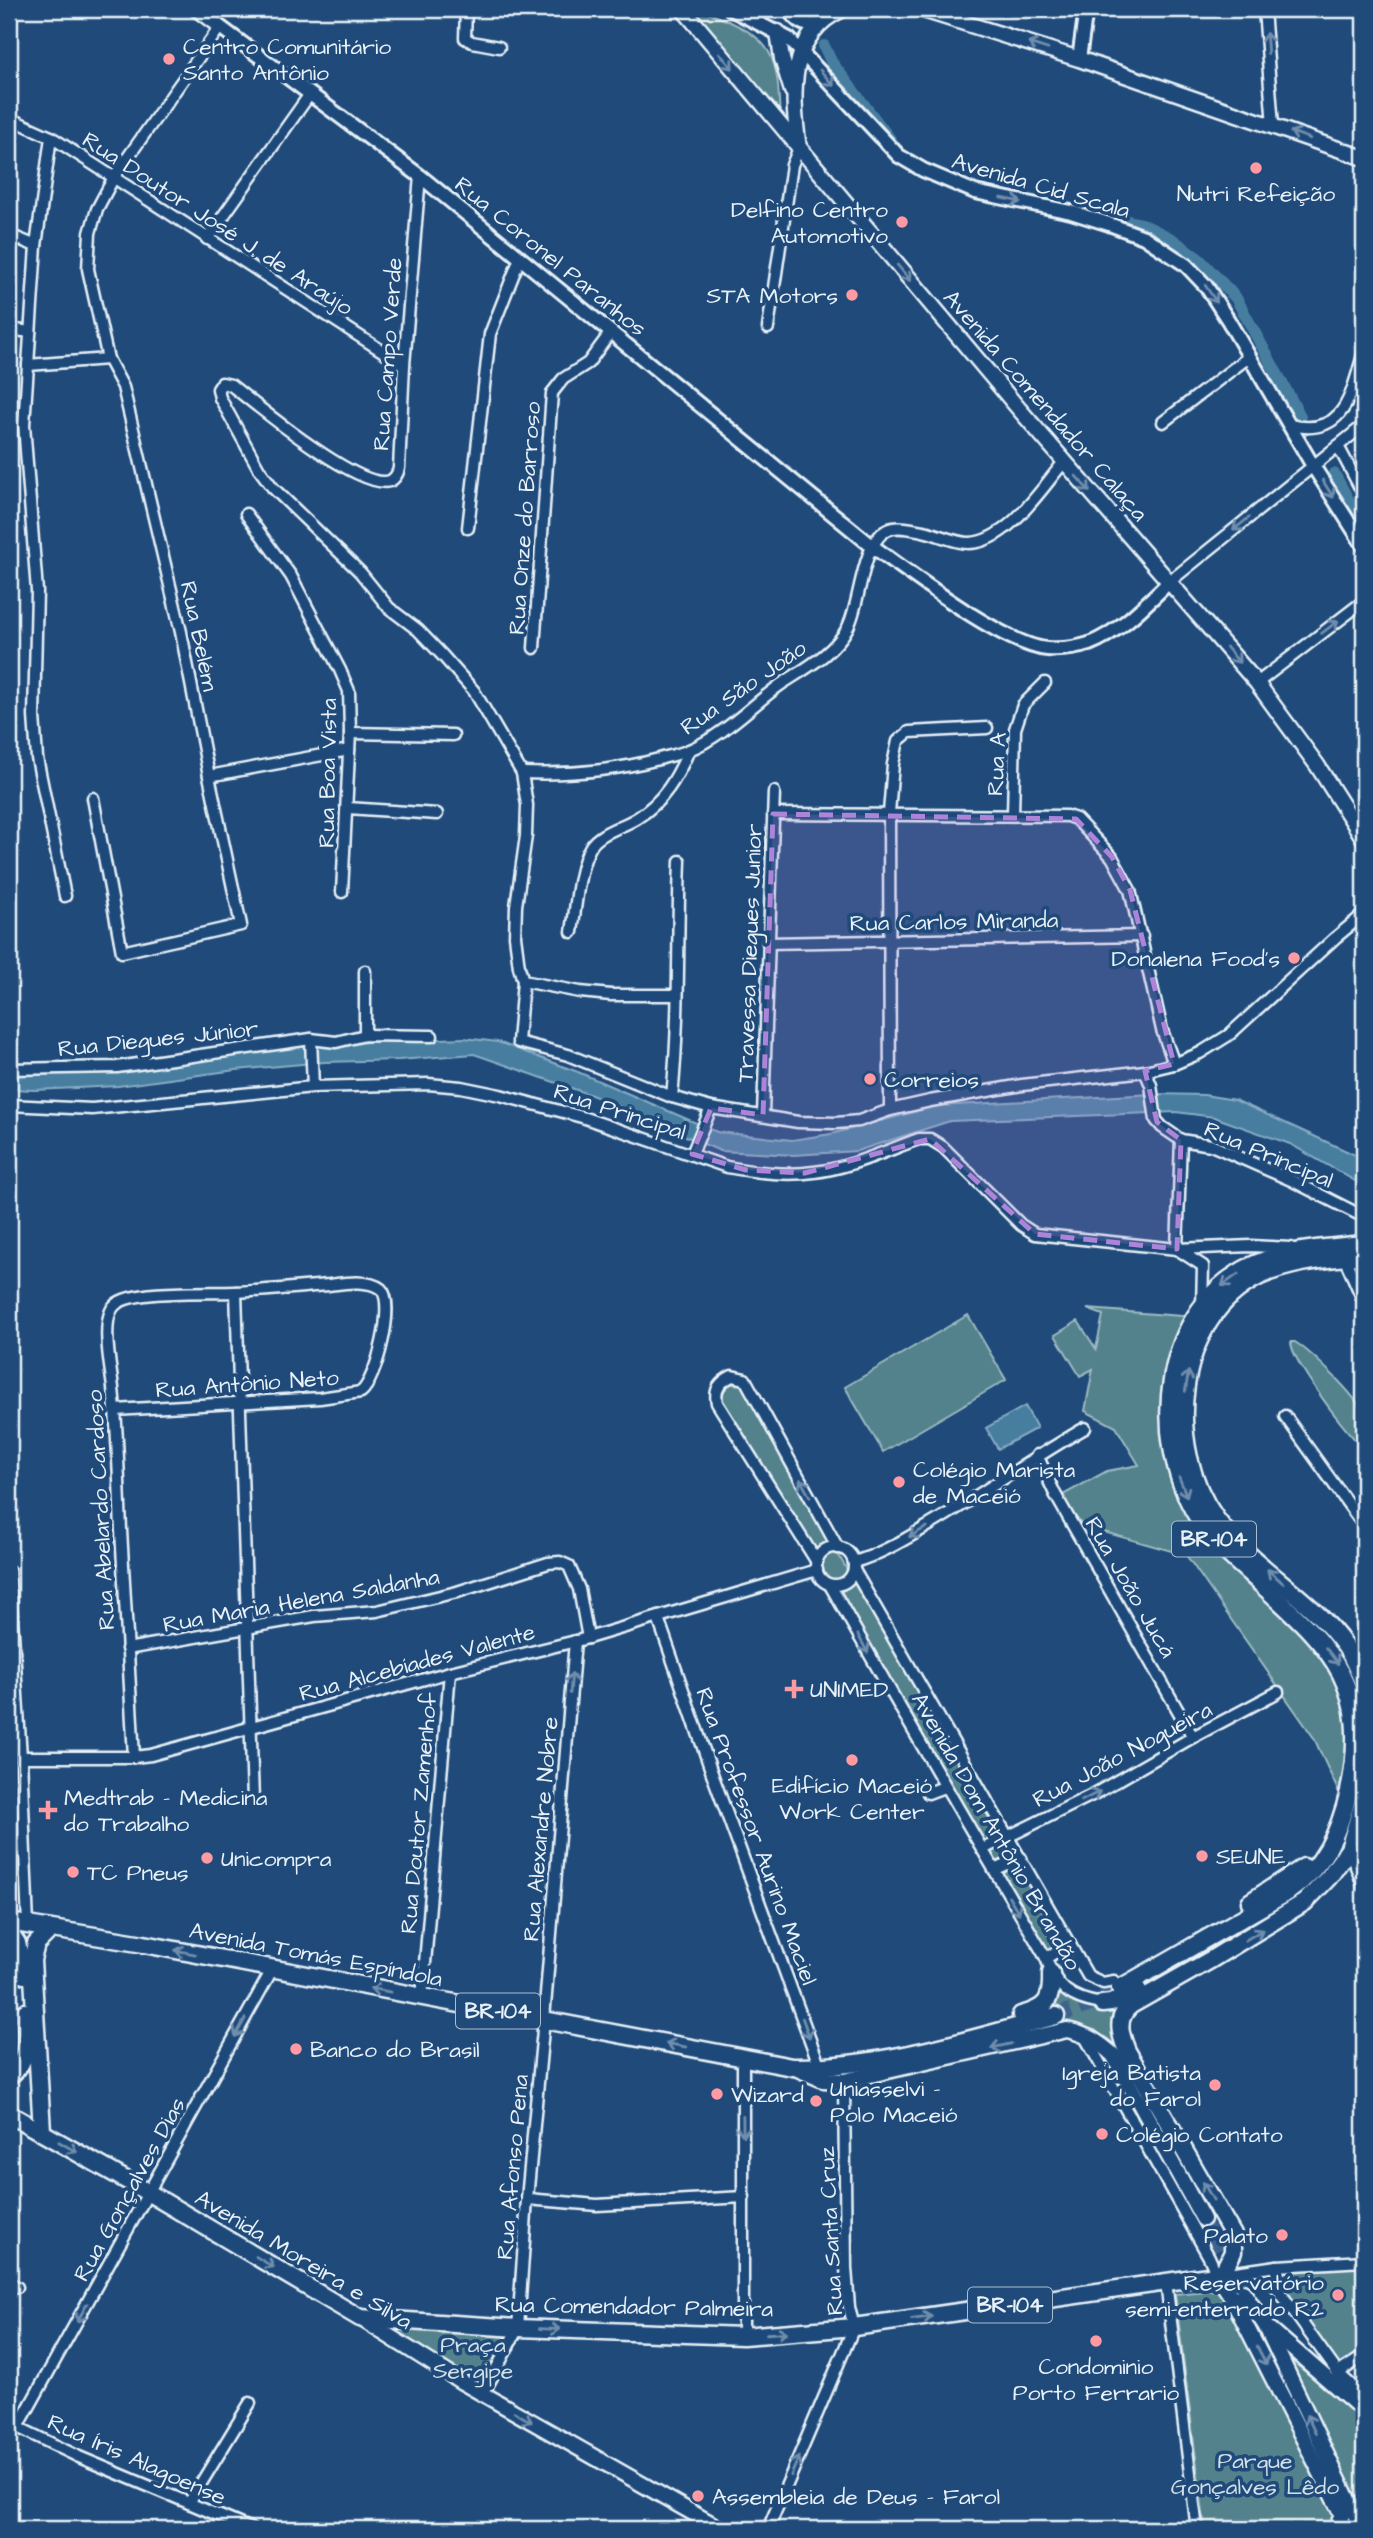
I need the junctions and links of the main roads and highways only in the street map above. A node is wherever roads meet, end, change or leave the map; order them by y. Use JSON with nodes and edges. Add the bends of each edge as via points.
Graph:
{"nodes":[{"id":1,"x":683,"y":9,"type":"edge"},
{"id":2,"x":843,"y":9,"type":"edge"},
{"id":3,"x":920,"y":9,"type":"edge"},
{"id":4,"x":778,"y":32,"type":"road end"},
{"id":5,"x":794,"y":96,"type":"junction"},
{"id":6,"x":799,"y":148,"type":"junction"},
{"id":7,"x":1364,"y":158,"type":"edge"},
{"id":8,"x":1364,"y":839,"type":"edge"},
{"id":9,"x":1364,"y":1244,"type":"edge"},
{"id":10,"x":1364,"y":1255,"type":"edge"},
{"id":11,"x":1364,"y":1684,"type":"edge"},
{"id":12,"x":1364,"y":1799,"type":"edge"},
{"id":13,"x":9,"y":1922,"type":"edge"},
{"id":14,"x":51,"y":1929,"type":"junction"},
{"id":15,"x":9,"y":1931,"type":"edge"},
{"id":16,"x":1212,"y":1959,"type":"junction"},
{"id":17,"x":1048,"y":1965,"type":"road end"},
{"id":18,"x":1117,"y":1984,"type":"tunnel mouth"},
{"id":19,"x":1102,"y":2004,"type":"road end"},
{"id":20,"x":1056,"y":2015,"type":"tunnel mouth"},
{"id":21,"x":880,"y":2059,"type":"junction"},
{"id":22,"x":792,"y":2067,"type":"junction"},
{"id":23,"x":9,"y":2078,"type":"edge"},
{"id":24,"x":38,"y":2086,"type":"junction"},
{"id":25,"x":9,"y":2114,"type":"edge"},
{"id":26,"x":42,"y":2132,"type":"junction"},
{"id":27,"x":1203,"y":2219,"type":"tunnel mouth"},
{"id":28,"x":1219,"y":2275,"type":"junction"},
{"id":29,"x":1243,"y":2292,"type":"tunnel mouth"},
{"id":30,"x":360,"y":2318,"type":"junction"},
{"id":31,"x":1265,"y":2325,"type":"junction"},
{"id":32,"x":1364,"y":2411,"type":"edge"},
{"id":33,"x":1342,"y":2524,"type":"edge"},
{"id":34,"x":721,"y":2529,"type":"edge"},
{"id":35,"x":1361,"y":2529,"type":"edge"}],
"edges":[{"from":1,"to":6,"type":"main road","name":"Avenida Comendador Calaça","one_way":true},
{"from":2,"to":5,"type":"main road","via":[[819,24],[802,49]]},
{"from":7,"to":3,"type":"main road","one_way":true},
{"from":4,"to":5,"type":"main road"},
{"from":5,"to":6,"type":"main road"},
{"from":6,"to":8,"type":"main road","name":"Avenida Comendador Calaça","one_way":true,"via":[[1257,683]]},
{"from":9,"to":18,"type":"highway","number":"BR-104","one_way":true,"via":[[1285,1253],[1229,1280],[1202,1307],[1181,1347],[1172,1377],[1169,1427],[1179,1476],[1198,1518],[1216,1542],[1313,1632],[1346,1676],[1356,1716],[1354,1769],[1329,1833],[1307,1865]]},
{"from":11,"to":10,"type":"highway","number":"BR-104","one_way":true,"via":[[1345,1646],[1330,1629],[1217,1521],[1199,1489],[1185,1436],[1186,1376],[1198,1343],[1233,1296],[1259,1277],[1289,1266]]},
{"from":16,"to":12,"type":"highway","one_way":true,"via":[[1305,1902],[1329,1877],[1349,1849]]},
{"from":13,"to":14,"type":"highway","name":"Avenida Tomás Espíndola","number":"BR-104"},
{"from":22,"to":14,"type":"highway","name":"Avenida Tomás Espíndola","number":"BR-104","one_way":true},
{"from":14,"to":24,"type":"highway","via":[[36,1944],[32,1960]]},
{"from":15,"to":23,"type":"highway","via":[[22,1958],[26,2045],[24,2059]]},
{"from":16,"to":19,"type":"highway","via":[[1188,1963],[1125,1997]]},
{"from":28,"to":16,"type":"highway","one_way":true,"via":[[1233,2252],[1233,2235],[1127,2051],[1120,2026],[1131,2005]]},
{"from":17,"to":21,"type":"highway","via":[[1052,1991],[1040,2009],[907,2043]]},
{"from":20,"to":21,"type":"highway","number":"BR-104"},
{"from":21,"to":22,"type":"highway","name":"Avenida Tomás Espíndola","number":"BR-104"},
{"from":27,"to":22,"type":"main road","one_way":true,"via":[[1113,2055],[1084,2034],[1068,2030],[844,2081],[823,2080]]},
{"from":23,"to":24,"type":"highway"},
{"from":24,"to":26,"type":"highway"},
{"from":25,"to":26,"type":"highway","name":"Avenida Moreira e Silva","number":"BR-104"},
{"from":26,"to":30,"type":"highway","name":"Avenida Moreira e Silva","number":"BR-104","one_way":true},
{"from":30,"to":28,"type":"highway","name":"Rua Comendador Palmeira","number":"BR-104","one_way":true,"via":[[743,2336],[854,2327]]},
{"from":28,"to":33,"type":"main road","one_way":true,"via":[[1342,2515]]},
{"from":29,"to":31,"type":"main road"},
{"from":30,"to":34,"type":"main road","name":"Avenida Moreira e Silva","one_way":true,"via":[[483,2394]]},
{"from":31,"to":32,"type":"main road"},
{"from":33,"to":31,"type":"main road","one_way":true},
{"from":33,"to":35,"type":"main road"}]}
